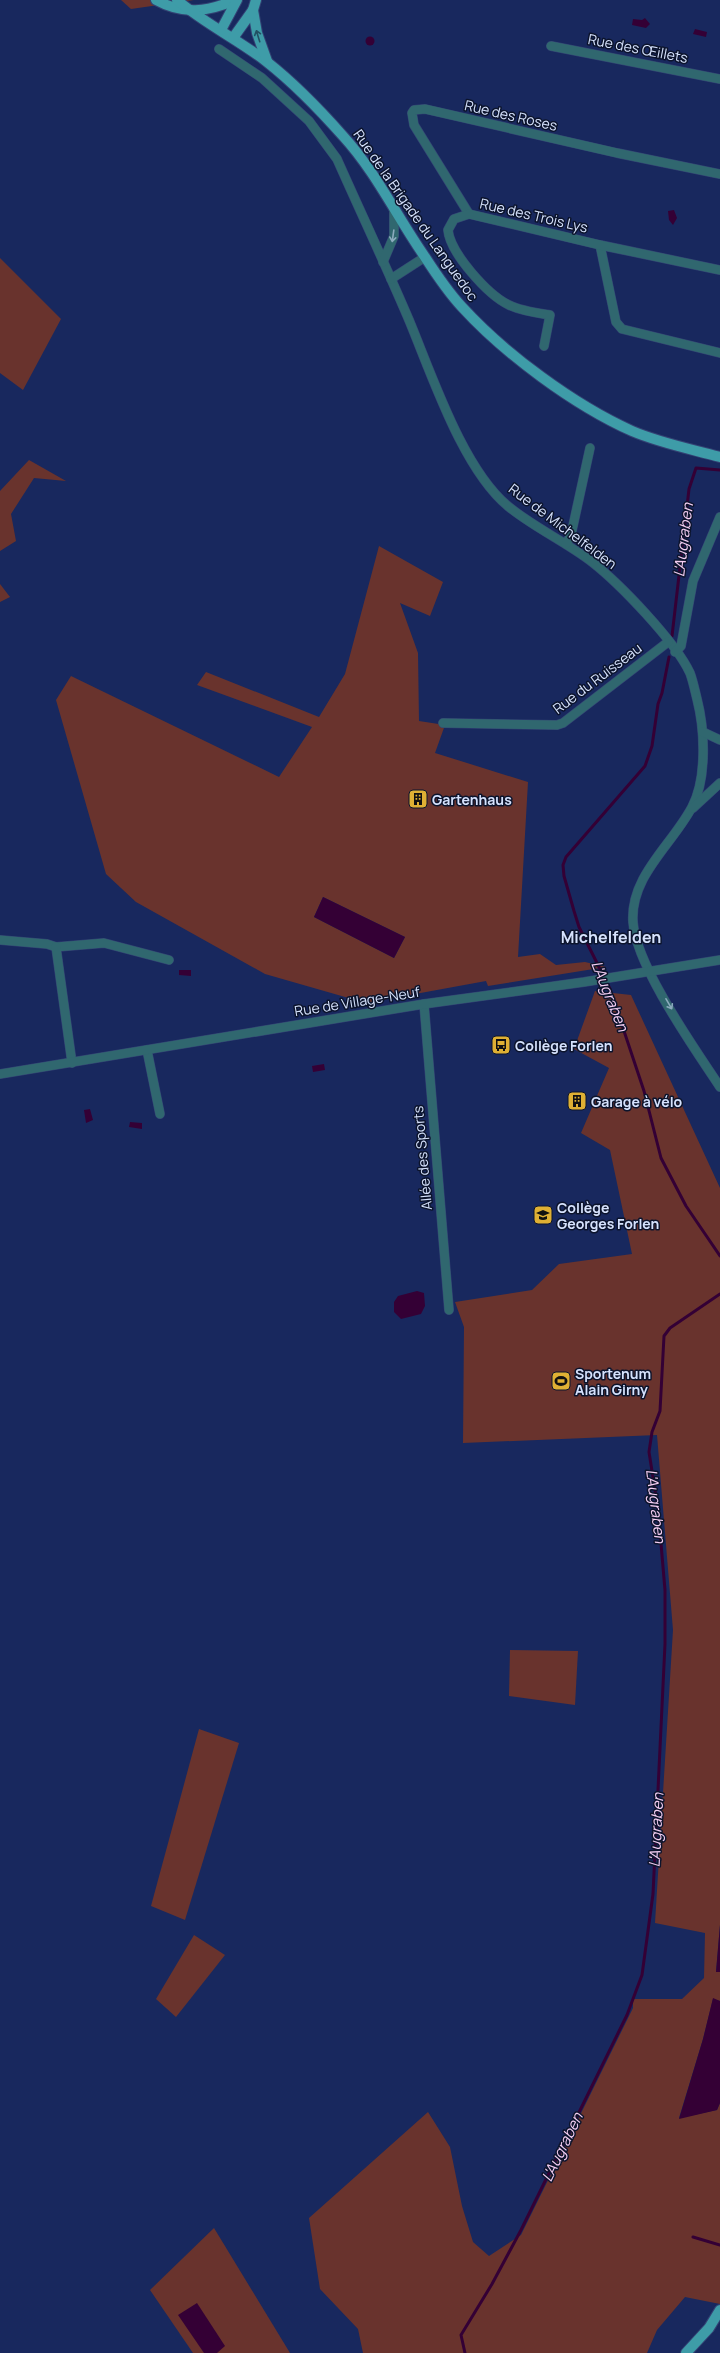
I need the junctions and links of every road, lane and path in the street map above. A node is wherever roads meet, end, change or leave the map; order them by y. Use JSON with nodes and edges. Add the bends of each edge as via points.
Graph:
{"nodes":[{"id":1,"x":156,"y":0,"type":"edge"},
{"id":2,"x":177,"y":0,"type":"edge"},
{"id":3,"x":236,"y":0,"type":"edge"},
{"id":4,"x":254,"y":5,"type":"edge"},
{"id":5,"x":190,"y":11,"type":"junction"},
{"id":6,"x":221,"y":30,"type":"junction"},
{"id":7,"x":233,"y":38,"type":"junction"},
{"id":8,"x":551,"y":46,"type":"dead end"},
{"id":9,"x":219,"y":49,"type":"dead end"},
{"id":10,"x":267,"y":62,"type":"junction"},
{"id":11,"x":720,"y":79,"type":"edge"},
{"id":12,"x":720,"y":174,"type":"edge"},
{"id":13,"x":394,"y":209,"type":"junction"},
{"id":14,"x":469,"y":214,"type":"junction"},
{"id":15,"x":600,"y":245,"type":"junction"},
{"id":16,"x":425,"y":257,"type":"junction"},
{"id":17,"x":383,"y":262,"type":"junction"},
{"id":18,"x":720,"y":270,"type":"edge"},
{"id":19,"x":391,"y":279,"type":"junction"},
{"id":20,"x":544,"y":346,"type":"dead end"},
{"id":21,"x":720,"y":353,"type":"edge"},
{"id":22,"x":590,"y":448,"type":"dead end"},
{"id":23,"x":720,"y":456,"type":"edge"},
{"id":24,"x":720,"y":517,"type":"edge"},
{"id":25,"x":566,"y":544,"type":"junction"},
{"id":26,"x":668,"y":642,"type":"junction"},
{"id":27,"x":676,"y":652,"type":"junction"},
{"id":28,"x":444,"y":723,"type":"dead end"},
{"id":29,"x":703,"y":732,"type":"junction"},
{"id":30,"x":720,"y":740,"type":"edge"},
{"id":31,"x":720,"y":783,"type":"edge"},
{"id":32,"x":699,"y":788,"type":"junction"},
{"id":33,"x":690,"y":810,"type":"junction"},
{"id":34,"x":0,"y":940,"type":"edge"},
{"id":35,"x":56,"y":948,"type":"junction"},
{"id":36,"x":169,"y":960,"type":"dead end"},
{"id":37,"x":720,"y":960,"type":"edge"},
{"id":38,"x":649,"y":971,"type":"junction"},
{"id":39,"x":424,"y":1004,"type":"junction"},
{"id":40,"x":147,"y":1050,"type":"junction"},
{"id":41,"x":72,"y":1063,"type":"junction"},
{"id":42,"x":0,"y":1074,"type":"edge"},
{"id":43,"x":720,"y":1087,"type":"edge"},
{"id":44,"x":160,"y":1114,"type":"dead end"},
{"id":45,"x":449,"y":1310,"type":"dead end"},
{"id":46,"x":720,"y":2310,"type":"edge"},
{"id":47,"x":686,"y":2353,"type":"edge"}],
"edges":[{"from":1,"to":5,"type":"main road","via":[[169,7]]},
{"from":2,"to":5,"type":"main road"},
{"from":3,"to":5,"type":"main road","via":[[208,10]]},
{"from":3,"to":6,"type":"main road"},
{"from":4,"to":7,"type":"main road"},
{"from":10,"to":4,"type":"main road","one_way":true,"via":[[256,33]]},
{"from":5,"to":6,"type":"main road","name":"Rue de la Brigade du Languedoc"},
{"from":6,"to":7,"type":"main road","name":"Rue de la Brigade du Languedoc"},
{"from":7,"to":10,"type":"main road","name":"Rue de la Brigade du Languedoc"},
{"from":8,"to":11,"type":"street","name":"Rue des Œillets"},
{"from":9,"to":17,"type":"street","via":[[262,78],[310,121],[337,159]]},
{"from":10,"to":13,"type":"main road","name":"Rue de la Brigade du Languedoc","via":[[314,104],[345,138]]},
{"from":12,"to":14,"type":"street","name":"Rue des Roses","via":[[425,109],[414,110],[414,124]]},
{"from":13,"to":16,"type":"main road","name":"Rue de la Brigade du Languedoc"},
{"from":13,"to":17,"type":"street","one_way":true,"via":[[394,236]]},
{"from":14,"to":15,"type":"street","name":"Rue des Trois Lys"},
{"from":14,"to":20,"type":"street","name":"Rue des Trois Lys","via":[[459,216],[450,224],[449,237],[452,245],[497,297],[518,308],[550,316]]},
{"from":15,"to":18,"type":"street","name":"Rue des Trois Lys"},
{"from":15,"to":21,"type":"street","via":[[616,322],[622,330]]},
{"from":16,"to":19,"type":"street"},
{"from":16,"to":23,"type":"main road","name":"Rue de la Brigade du Languedoc","via":[[460,306],[492,338],[555,386],[605,417],[634,431]]},
{"from":17,"to":19,"type":"street","name":"Rue de Michelfelden"},
{"from":19,"to":25,"type":"street","name":"Rue de Michelfelden","via":[[457,432],[486,484],[509,507]]},
{"from":22,"to":25,"type":"street","via":[[572,535]]},
{"from":24,"to":27,"type":"street","via":[[693,582],[681,646]]},
{"from":25,"to":26,"type":"street","name":"Rue de Michelfelden","via":[[592,562],[614,582],[646,614]]},
{"from":26,"to":27,"type":"street","name":"Rue de Michelfelden"},
{"from":26,"to":28,"type":"street","name":"Rue du Ruisseau","via":[[563,723]]},
{"from":27,"to":29,"type":"street","name":"Rue de Michelfelden","via":[[690,673]]},
{"from":29,"to":30,"type":"street"},
{"from":29,"to":32,"type":"street","name":"Rue de Michelfelden"},
{"from":31,"to":32,"type":"street"},
{"from":31,"to":33,"type":"street"},
{"from":32,"to":33,"type":"street","name":"Rue de Michelfelden"},
{"from":33,"to":38,"type":"street","name":"Rue de Michelfelden","via":[[645,876],[636,895],[633,924]]},
{"from":34,"to":35,"type":"street","via":[[46,944]]},
{"from":35,"to":36,"type":"street","via":[[104,943]]},
{"from":35,"to":41,"type":"street"},
{"from":37,"to":38,"type":"street","name":"Rue de Village-Neuf"},
{"from":38,"to":39,"type":"street","name":"Rue de Village-Neuf"},
{"from":38,"to":43,"type":"street","name":"Rue de Michelfelden","one_way":true},
{"from":39,"to":40,"type":"street","name":"Rue de Village-Neuf"},
{"from":39,"to":45,"type":"street","name":"Allée des Sports"},
{"from":40,"to":41,"type":"street","name":"Rue de Village-Neuf"},
{"from":40,"to":44,"type":"street"},
{"from":41,"to":42,"type":"street","name":"Rue de Village-Neuf"},
{"from":46,"to":47,"type":"main road","via":[[709,2328]]}]}
